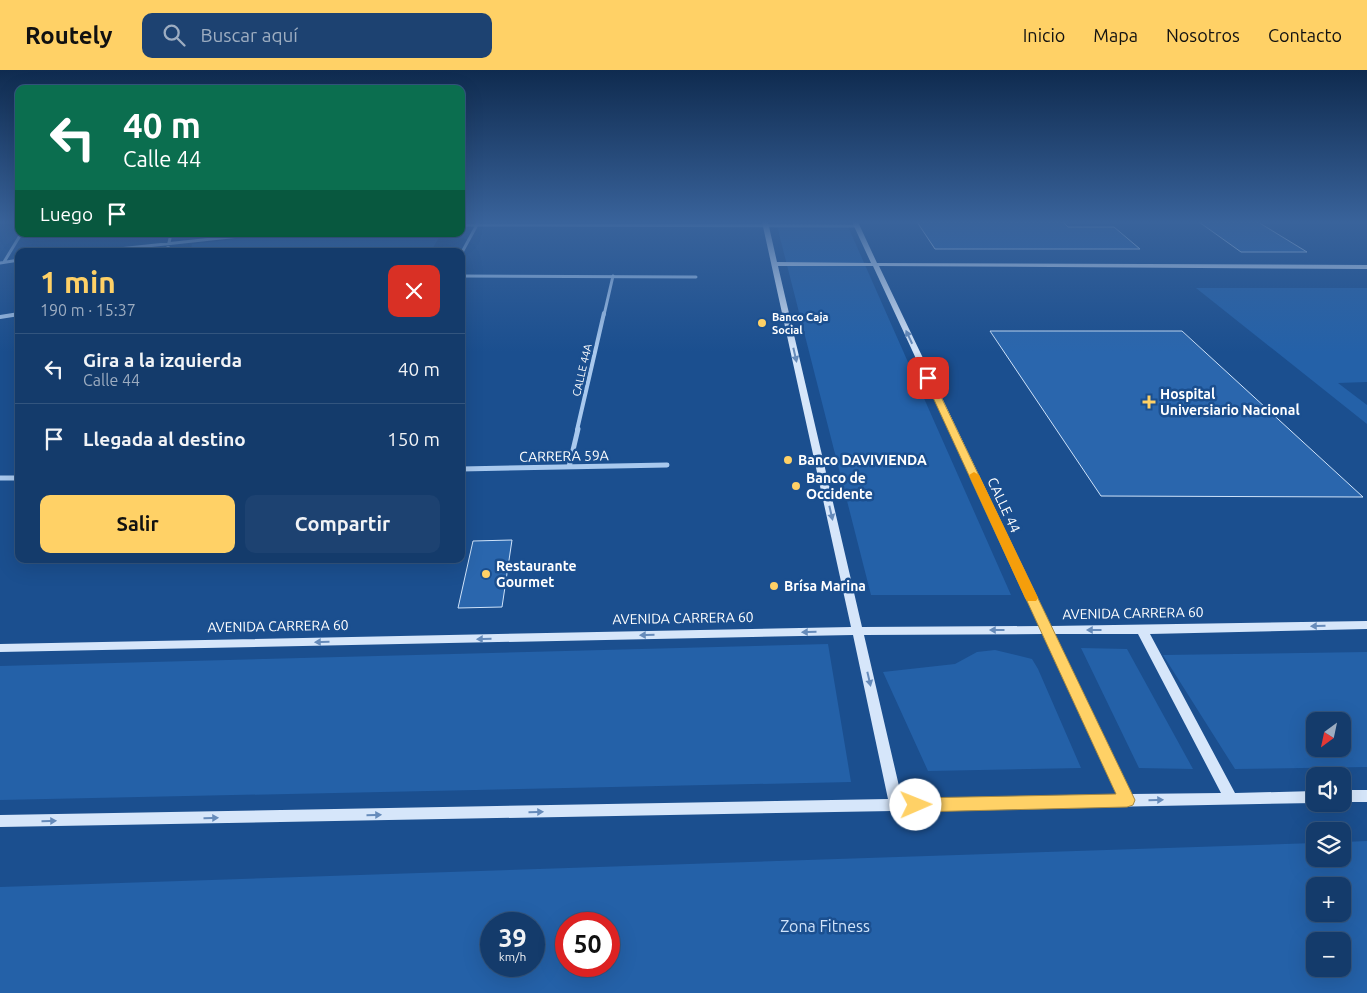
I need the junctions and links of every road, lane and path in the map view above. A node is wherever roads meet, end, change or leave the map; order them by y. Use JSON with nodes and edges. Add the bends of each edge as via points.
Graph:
{"nodes":[{"id":1,"x":774,"y":265,"type":"edge"},
{"id":2,"x":875,"y":265,"type":"edge"},
{"id":3,"x":893,"y":265,"type":"edge"},
{"id":4,"x":1367,"y":267,"type":"edge"},
{"id":5,"x":465,"y":276,"type":"edge"},
{"id":6,"x":613,"y":276,"type":"junction"},
{"id":7,"x":696,"y":277,"type":"dead end"},
{"id":8,"x":15,"y":315,"type":"edge"},
{"id":9,"x":0,"y":317,"type":"edge"},
{"id":10,"x":667,"y":465,"type":"dead end"},
{"id":11,"x":569,"y":467,"type":"junction"},
{"id":12,"x":465,"y":469,"type":"edge"},
{"id":13,"x":0,"y":478,"type":"edge"},
{"id":14,"x":15,"y":478,"type":"edge"},
{"id":15,"x":1367,"y":625,"type":"edge"},
{"id":16,"x":1046,"y":630,"type":"junction"},
{"id":17,"x":1142,"y":630,"type":"junction"},
{"id":18,"x":858,"y":631,"type":"junction"},
{"id":19,"x":0,"y":648,"type":"edge"},
{"id":20,"x":1351,"y":796,"type":"edge"},
{"id":21,"x":1367,"y":796,"type":"edge"},
{"id":22,"x":1306,"y":797,"type":"edge"},
{"id":23,"x":1231,"y":798,"type":"junction"},
{"id":24,"x":1127,"y":800,"type":"junction"},
{"id":25,"x":897,"y":806,"type":"junction"},
{"id":26,"x":0,"y":821,"type":"edge"}],
"edges":[{"from":1,"to":18,"type":"street","one_way":true},
{"from":16,"to":2,"type":"street","name":"CALLE 44","one_way":true},
{"from":3,"to":4,"type":"street"},
{"from":5,"to":6,"type":"street"},
{"from":6,"to":7,"type":"street"},
{"from":6,"to":11,"type":"street","name":"CALLE 44A"},
{"from":8,"to":9,"type":"street"},
{"from":10,"to":11,"type":"street","name":"CARRERA 59A"},
{"from":11,"to":12,"type":"street","name":"CARRERA 59A"},
{"from":13,"to":14,"type":"street"},
{"from":15,"to":17,"type":"street","name":"AVENIDA CARRERA 60","one_way":true},
{"from":17,"to":16,"type":"street","name":"AVENIDA CARRERA 60","one_way":true},
{"from":16,"to":18,"type":"street","name":"AVENIDA CARRERA 60","one_way":true},
{"from":16,"to":24,"type":"street","name":"CALLE 44"},
{"from":17,"to":23,"type":"street"},
{"from":18,"to":19,"type":"street","name":"AVENIDA CARRERA 60","one_way":true},
{"from":18,"to":25,"type":"street","one_way":true},
{"from":20,"to":21,"type":"street"},
{"from":22,"to":23,"type":"street"},
{"from":24,"to":23,"type":"street","one_way":true},
{"from":24,"to":25,"type":"street"},
{"from":26,"to":25,"type":"street","one_way":true}]}
